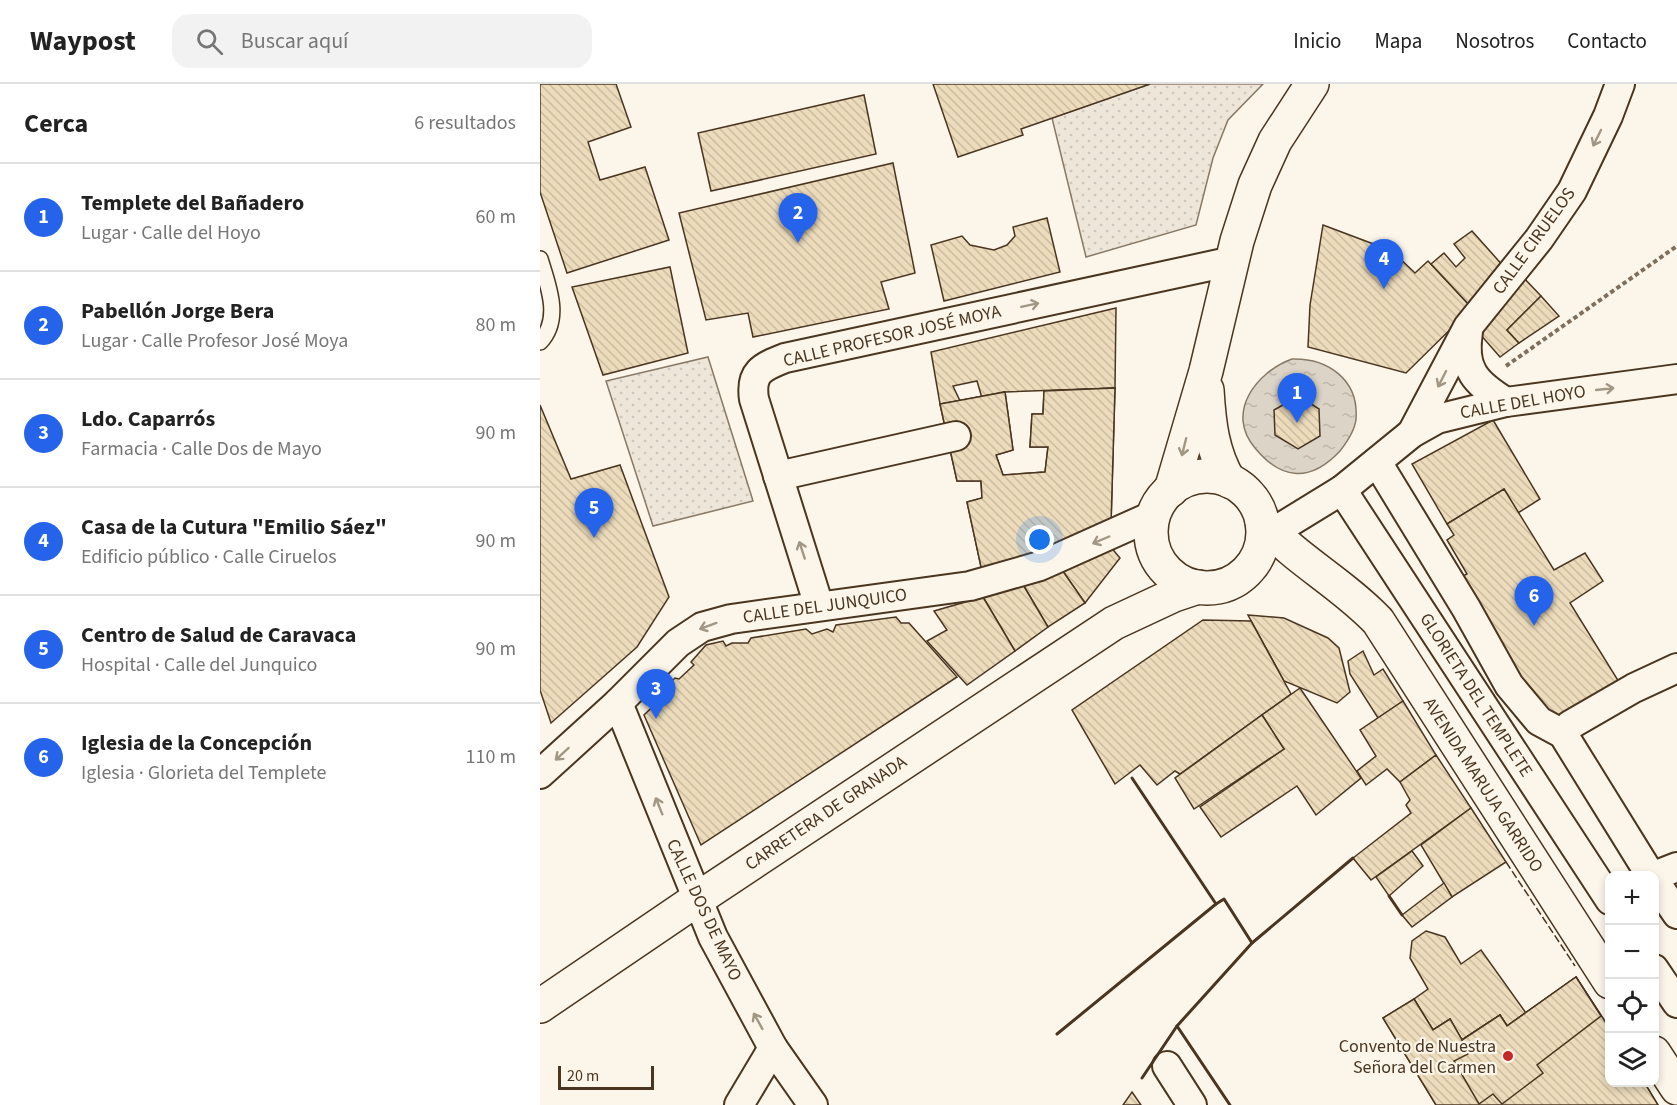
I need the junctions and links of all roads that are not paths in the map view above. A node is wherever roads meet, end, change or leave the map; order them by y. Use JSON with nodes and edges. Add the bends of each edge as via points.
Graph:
{"nodes":[{"id":1,"x":1312,"y":84,"type":"edge"},
{"id":2,"x":1620,"y":84,"type":"edge"},
{"id":3,"x":540,"y":259,"type":"edge"},
{"id":4,"x":1233,"y":261,"type":"junction"},
{"id":5,"x":1468,"y":327,"type":"junction"},
{"id":6,"x":540,"y":342,"type":"edge"},
{"id":7,"x":1206,"y":371,"type":"junction"},
{"id":8,"x":1677,"y":379,"type":"edge"},
{"id":9,"x":1506,"y":402,"type":"junction"},
{"id":10,"x":1412,"y":433,"type":"junction"},
{"id":11,"x":956,"y":436,"type":"dead end"},
{"id":12,"x":1377,"y":462,"type":"junction"},
{"id":13,"x":778,"y":476,"type":"junction"},
{"id":14,"x":1229,"y":481,"type":"junction"},
{"id":15,"x":1342,"y":490,"type":"junction"},
{"id":16,"x":1162,"y":502,"type":"junction"},
{"id":17,"x":1266,"y":532,"type":"junction"},
{"id":18,"x":1155,"y":552,"type":"junction"},
{"id":19,"x":1247,"y":571,"type":"junction"},
{"id":20,"x":1198,"y":587,"type":"junction"},
{"id":21,"x":1349,"y":594,"type":"junction"},
{"id":22,"x":819,"y":606,"type":"junction"},
{"id":23,"x":1114,"y":623,"type":"junction"},
{"id":24,"x":1677,"y":668,"type":"edge"},
{"id":25,"x":618,"y":703,"type":"junction"},
{"id":26,"x":1563,"y":734,"type":"junction"},
{"id":27,"x":540,"y":774,"type":"edge"},
{"id":28,"x":1677,"y":867,"type":"edge"},
{"id":29,"x":1650,"y":871,"type":"edge"},
{"id":30,"x":1659,"y":874,"type":"edge"},
{"id":31,"x":1659,"y":887,"type":"edge"},
{"id":32,"x":1605,"y":892,"type":"edge"},
{"id":33,"x":696,"y":900,"type":"junction"},
{"id":34,"x":1677,"y":914,"type":"edge"},
{"id":35,"x":1659,"y":976,"type":"edge"},
{"id":36,"x":1608,"y":979,"type":"edge"},
{"id":37,"x":1677,"y":1003,"type":"edge"},
{"id":38,"x":540,"y":1006,"type":"edge"},
{"id":39,"x":773,"y":1048,"type":"junction"},
{"id":40,"x":1659,"y":1061,"type":"edge"},
{"id":41,"x":1167,"y":1066,"type":"dead end"},
{"id":42,"x":1677,"y":1088,"type":"edge"},
{"id":43,"x":739,"y":1105,"type":"edge"},
{"id":44,"x":813,"y":1105,"type":"edge"},
{"id":45,"x":1192,"y":1105,"type":"edge"}],
"edges":[{"from":1,"to":4,"type":"main road","via":[[1275,141],[1255,185]]},
{"from":2,"to":5,"type":"street","name":"CALLE CIRUELOS","one_way":true,"via":[[1572,191],[1539,240]]},
{"from":3,"to":6,"type":"lane","via":[[551,295],[551,321]]},
{"from":4,"to":7,"type":"main road"},
{"from":13,"to":4,"type":"street","name":"CALLE PROFESOR JOSÉ MOYA","one_way":true,"via":[[752,385],[766,365]]},
{"from":5,"to":9,"type":"street","via":[[1465,352],[1471,372],[1480,384]]},
{"from":5,"to":10,"type":"street","name":"CALLE CIRUELOS","one_way":true},
{"from":7,"to":14,"type":"main road","via":[[1214,450]]},
{"from":7,"to":16,"type":"main road","one_way":true},
{"from":9,"to":8,"type":"street","name":"CALLE DEL HOYO","one_way":true},
{"from":9,"to":10,"type":"street","name":"CALLE DEL HOYO","via":[[1437,419]]},
{"from":10,"to":12,"type":"street","name":"CALLE DEL HOYO"},
{"from":11,"to":13,"type":"street"},
{"from":12,"to":15,"type":"street","name":"CALLE DEL HOYO"},
{"from":12,"to":26,"type":"street","via":[[1509,685],[1539,721]]},
{"from":22,"to":13,"type":"street","name":"CALLE PROFESOR JOSÉ MOYA","one_way":true},
{"from":14,"to":16,"type":"main road","via":[[1203,477],[1186,480]]},
{"from":14,"to":17,"type":"main road","via":[[1250,497]]},
{"from":15,"to":17,"type":"street","name":"CALLE DEL HOYO"},
{"from":15,"to":32,"type":"street","name":"GLORIETA DEL TEMPLETE"},
{"from":16,"to":18,"type":"main road","via":[[1151,530]]},
{"from":16,"to":22,"type":"street","name":"CALLE DEL JUNQUICO","one_way":true,"via":[[1040,566],[1004,578]]},
{"from":17,"to":19,"type":"main road","via":[[1256,560]]},
{"from":17,"to":21,"type":"main road","name":"AVENIDA MARUJA GARRIDO"},
{"from":18,"to":20,"type":"main road","via":[[1172,575]]},
{"from":18,"to":23,"type":"main road","name":"CARRETERA DE GRANADA","via":[[1146,577]]},
{"from":19,"to":20,"type":"main road","via":[[1224,585]]},
{"from":19,"to":21,"type":"main road","name":"AVENIDA MARUJA GARRIDO","via":[[1284,570],[1319,579]]},
{"from":20,"to":23,"type":"main road","name":"CARRETERA DE GRANADA"},
{"from":21,"to":36,"type":"main road","name":"AVENIDA MARUJA GARRIDO","via":[[1378,621]]},
{"from":22,"to":25,"type":"street","name":"CALLE DEL JUNQUICO","one_way":true,"via":[[702,627],[678,643]]},
{"from":23,"to":33,"type":"main road","name":"CARRETERA DE GRANADA"},
{"from":24,"to":26,"type":"street","via":[[1579,719]]},
{"from":25,"to":27,"type":"street","name":"CALLE DEL JUNQUICO","one_way":true},
{"from":33,"to":25,"type":"street","name":"CALLE DOS DE MAYO","one_way":true},
{"from":26,"to":29,"type":"street"},
{"from":28,"to":30,"type":"street"},
{"from":31,"to":34,"type":"street"},
{"from":33,"to":38,"type":"main road","name":"CARRETERA DE GRANADA"},
{"from":39,"to":33,"type":"street","name":"CALLE DOS DE MAYO","one_way":true},
{"from":35,"to":37,"type":"street"},
{"from":39,"to":43,"type":"street"},
{"from":39,"to":44,"type":"street","name":"CALLE DOS DE MAYO"},
{"from":40,"to":42,"type":"main road"},
{"from":41,"to":45,"type":"street"}]}
